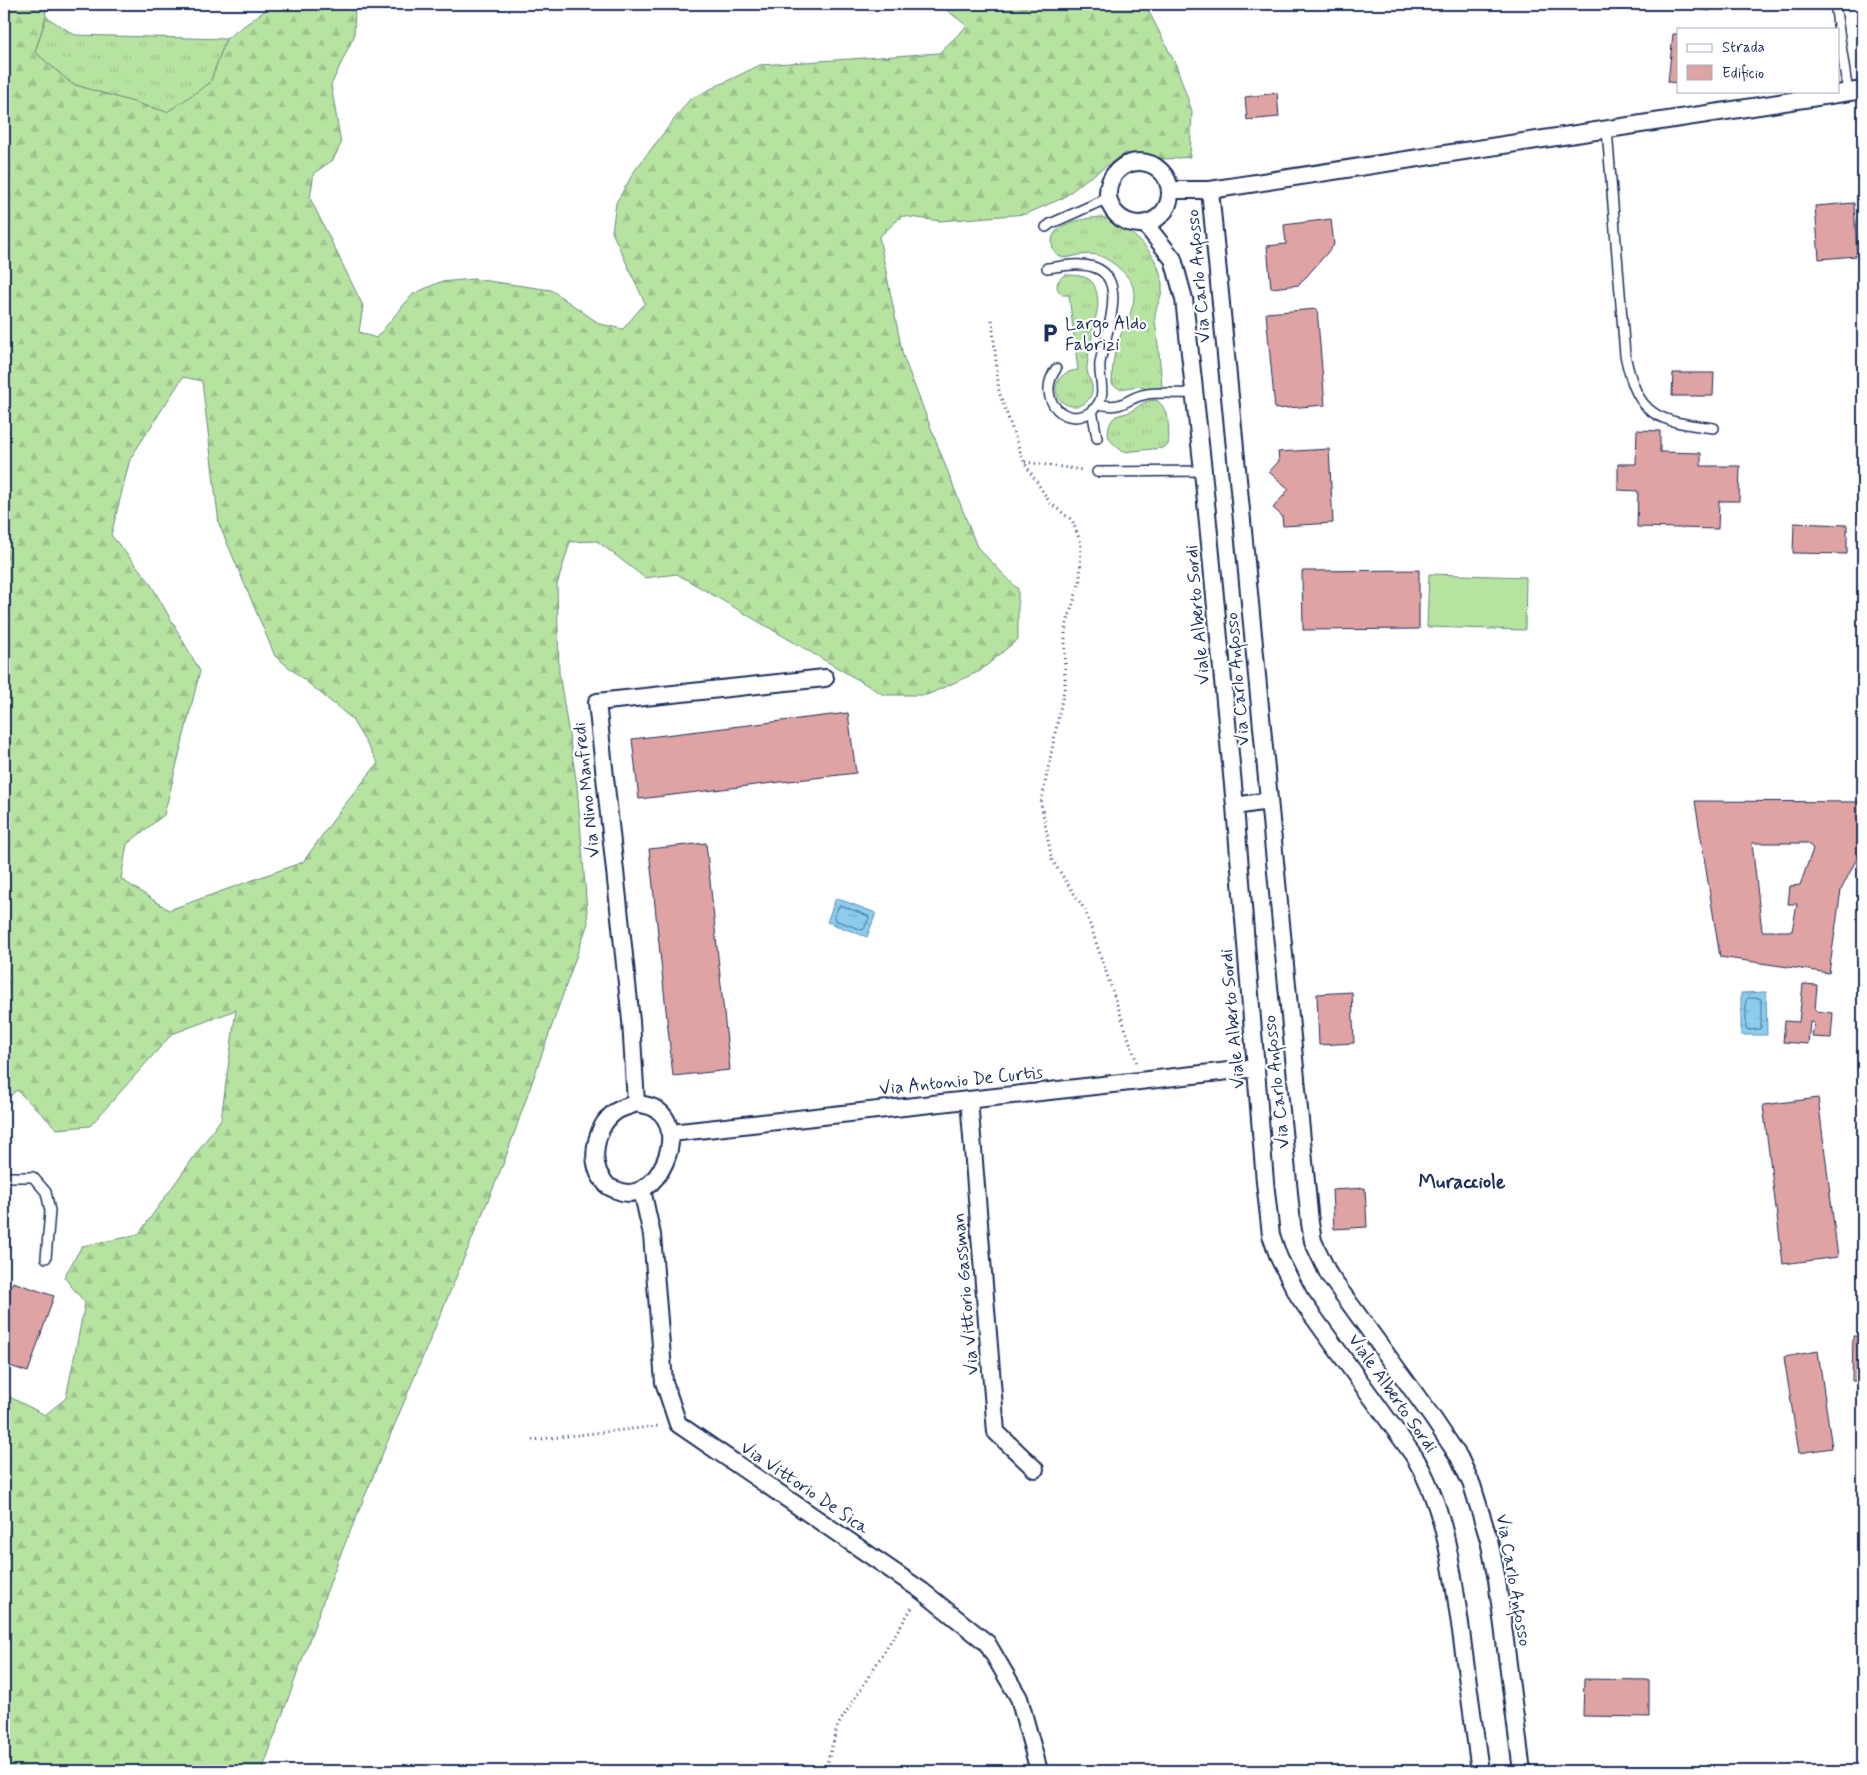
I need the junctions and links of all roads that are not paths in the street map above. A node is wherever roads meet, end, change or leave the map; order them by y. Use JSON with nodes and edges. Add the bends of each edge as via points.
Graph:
{"nodes":[{"id":1,"x":1834,"y":4,"type":"edge"},
{"id":2,"x":1856,"y":92,"type":"edge"},
{"id":3,"x":1607,"y":130,"type":"junction"},
{"id":4,"x":1171,"y":190,"type":"junction"},
{"id":5,"x":1210,"y":190,"type":"junction"},
{"id":6,"x":1108,"y":198,"type":"junction"},
{"id":7,"x":1145,"y":224,"type":"junction"},
{"id":8,"x":1046,"y":227,"type":"dead end"},
{"id":9,"x":1047,"y":268,"type":"dead end"},
{"id":10,"x":1056,"y":369,"type":"dead end"},
{"id":11,"x":1194,"y":393,"type":"junction"},
{"id":12,"x":1095,"y":407,"type":"junction"},
{"id":13,"x":1714,"y":428,"type":"dead end"},
{"id":14,"x":1097,"y":438,"type":"dead end"},
{"id":15,"x":1203,"y":471,"type":"junction"},
{"id":16,"x":1097,"y":472,"type":"road end"},
{"id":17,"x":826,"y":678,"type":"dead end"},
{"id":18,"x":1268,"y":801,"type":"junction"},
{"id":19,"x":1235,"y":806,"type":"junction"},
{"id":20,"x":1256,"y":1068,"type":"junction"},
{"id":21,"x":969,"y":1100,"type":"junction"},
{"id":22,"x":636,"y":1103,"type":"junction"},
{"id":23,"x":671,"y":1133,"type":"junction"},
{"id":24,"x":4,"y":1178,"type":"edge"},
{"id":25,"x":642,"y":1190,"type":"junction"},
{"id":26,"x":46,"y":1258,"type":"dead end"},
{"id":27,"x":1035,"y":1469,"type":"dead end"},
{"id":28,"x":1039,"y":1771,"type":"edge"},
{"id":29,"x":1480,"y":1771,"type":"edge"},
{"id":30,"x":1522,"y":1771,"type":"edge"}],
"edges":[{"from":1,"to":2,"type":"lane"},
{"from":2,"to":3,"type":"street","name":"Via Carlo Anfosso"},
{"from":3,"to":5,"type":"street","name":"Via Carlo Anfosso"},
{"from":3,"to":13,"type":"lane","via":[[1625,355],[1630,379],[1640,400],[1658,415],[1678,423]]},
{"from":4,"to":5,"type":"street"},
{"from":4,"to":6,"type":"street","via":[[1165,174],[1157,166],[1132,162],[1117,171],[1111,180]]},
{"from":4,"to":7,"type":"street","via":[[1165,211]]},
{"from":5,"to":18,"type":"street","name":"Via Carlo Anfosso"},
{"from":6,"to":7,"type":"street","via":[[1122,219],[1132,224]]},
{"from":6,"to":8,"type":"lane"},
{"from":7,"to":11,"type":"street","name":"Viale Alberto Sordi","via":[[1173,259],[1184,299]]},
{"from":9,"to":12,"type":"lane","via":[[1092,266],[1102,272],[1114,289],[1100,365],[1102,396]]},
{"from":10,"to":12,"type":"lane","via":[[1050,376],[1048,395],[1058,410],[1075,416],[1084,415]]},
{"from":11,"to":12,"type":"lane","via":[[1147,394],[1121,406]]},
{"from":11,"to":15,"type":"street","name":"Viale Alberto Sordi"},
{"from":12,"to":14,"type":"lane"},
{"from":15,"to":16,"type":"lane"},
{"from":15,"to":19,"type":"street","name":"Viale Alberto Sordi"},
{"from":17,"to":22,"type":"street","name":"Via Nino Manfredi","via":[[597,702],[631,1021]]},
{"from":18,"to":19,"type":"street"},
{"from":18,"to":30,"type":"street","name":"Via Carlo Anfosso","via":[[1313,1241],[1328,1275],[1437,1424],[1459,1457],[1472,1485],[1492,1556]]},
{"from":19,"to":20,"type":"street","name":"Viale Alberto Sordi"},
{"from":20,"to":21,"type":"street","name":"Via Antonio De Curtis"},
{"from":20,"to":29,"type":"street","name":"Viale Alberto Sordi","via":[[1271,1234],[1279,1258],[1299,1297],[1414,1456],[1437,1504],[1451,1562]]},
{"from":21,"to":23,"type":"street","name":"Via Antonio De Curtis"},
{"from":21,"to":27,"type":"street","name":"Via Vittorio Gassman","via":[[996,1432]]},
{"from":22,"to":23,"type":"street","via":[[655,1108],[666,1119]]},
{"from":22,"to":25,"type":"street","via":[[615,1112],[602,1128],[595,1149],[598,1171],[608,1186],[627,1194]]},
{"from":23,"to":25,"type":"street","via":[[669,1152],[658,1174]]},
{"from":24,"to":26,"type":"lane","via":[[33,1177],[46,1192],[50,1211]]},
{"from":25,"to":28,"type":"street","name":"Via Vittorio De Sica","via":[[652,1235],[664,1382],[678,1424],[922,1591],[987,1643],[1019,1698]]}]}
